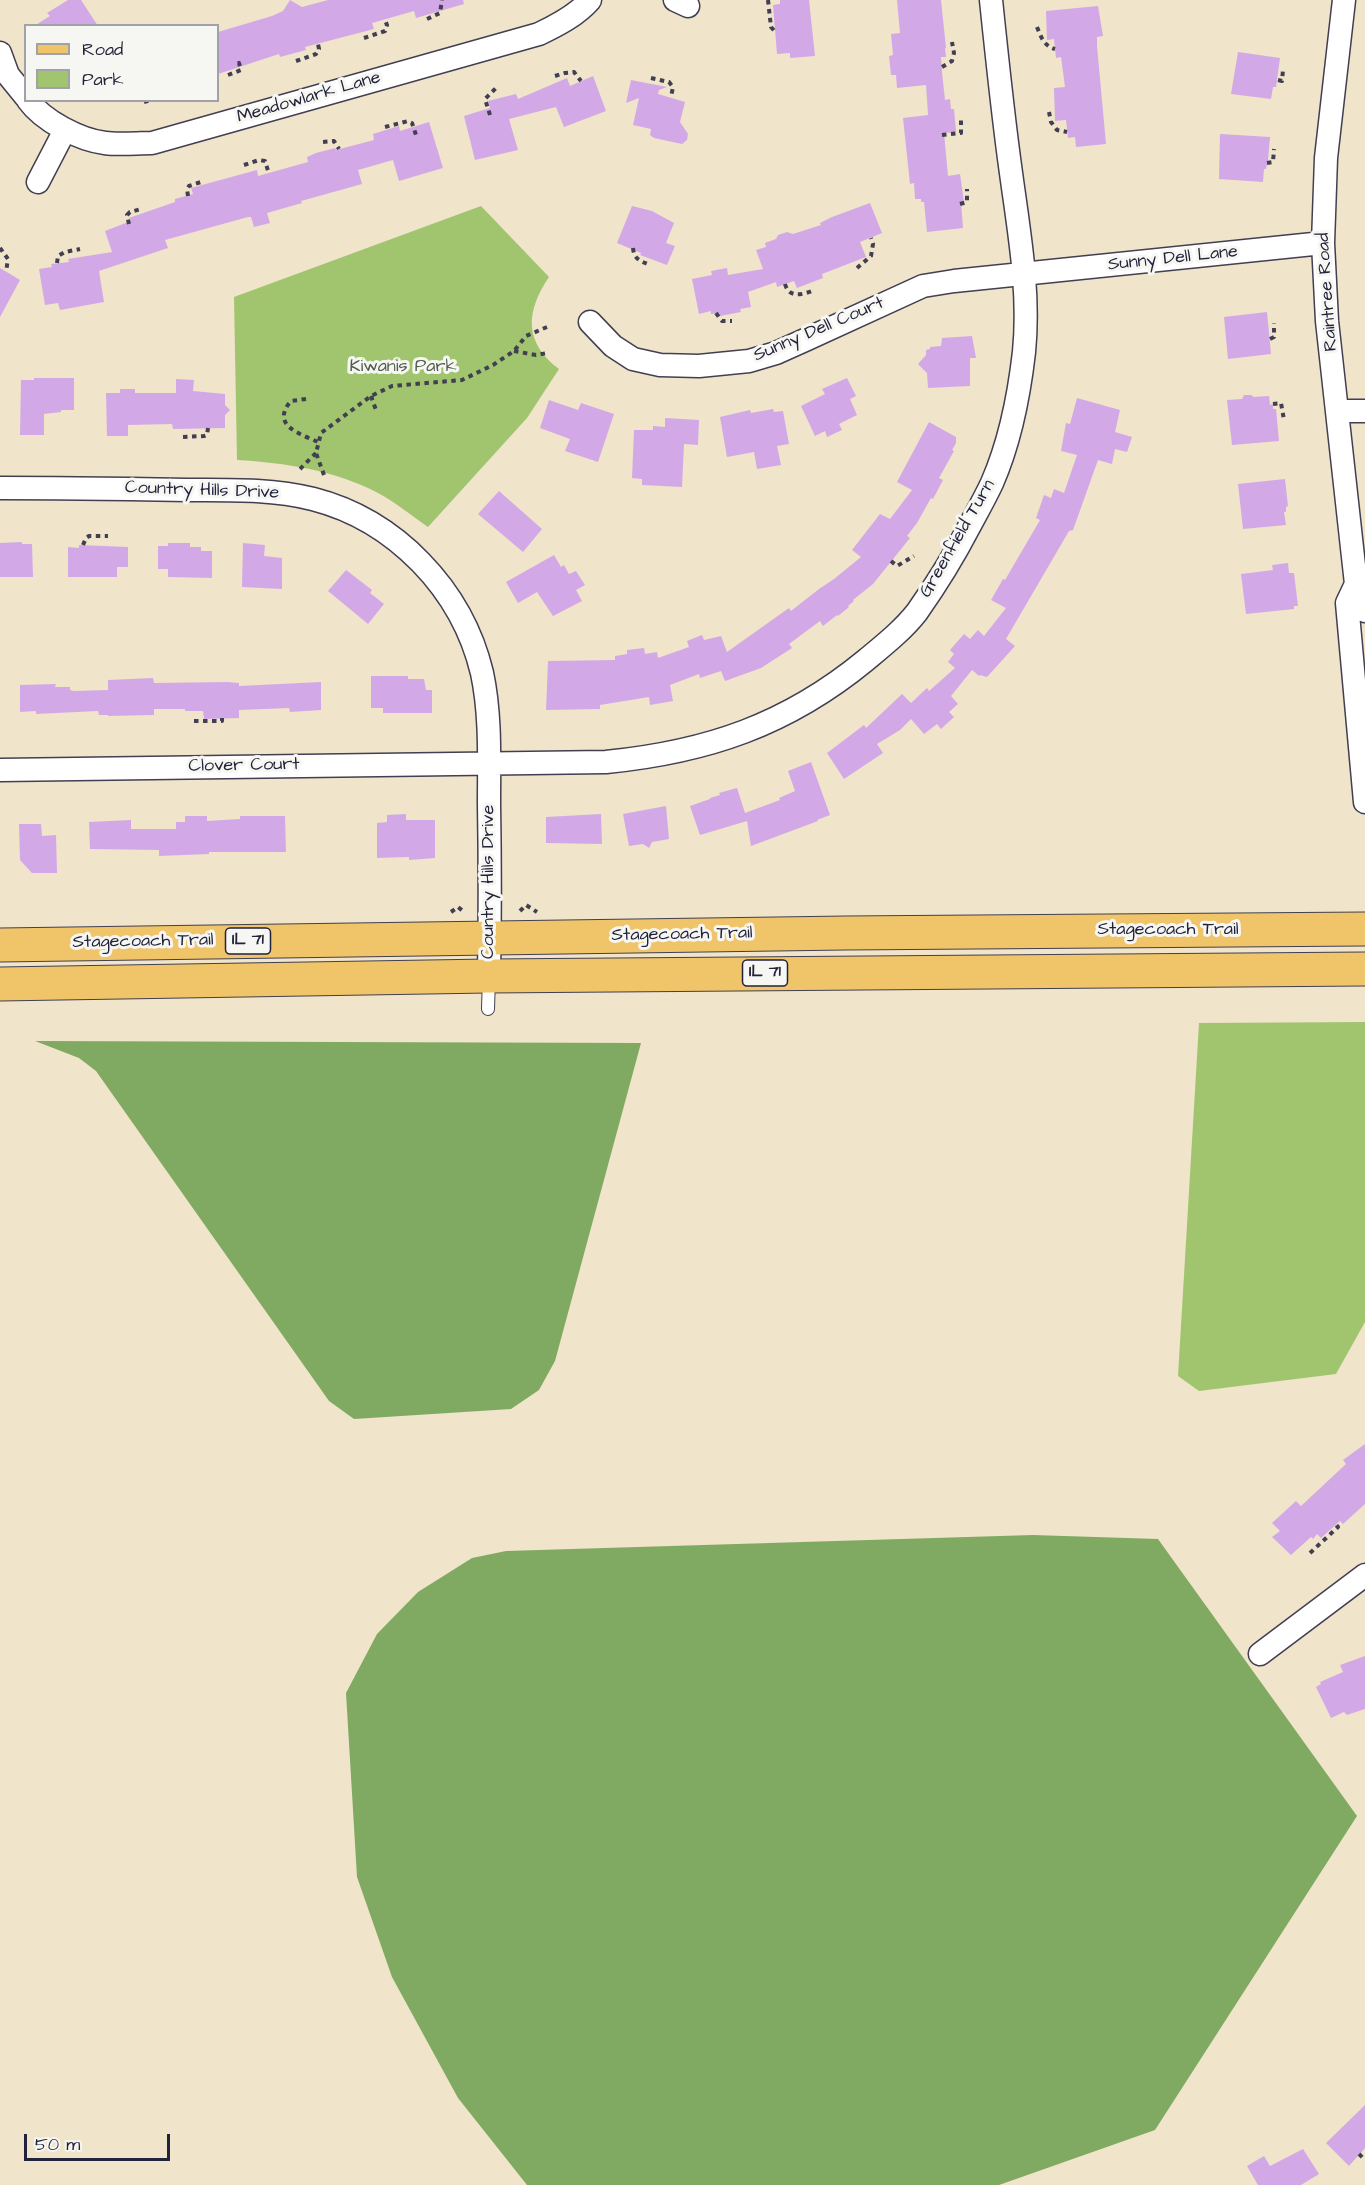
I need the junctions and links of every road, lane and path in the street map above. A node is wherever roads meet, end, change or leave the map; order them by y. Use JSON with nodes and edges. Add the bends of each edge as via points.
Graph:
{"nodes":[{"id":1,"x":442,"y":0,"type":"edge"},
{"id":2,"x":590,"y":0,"type":"edge"},
{"id":3,"x":768,"y":0,"type":"edge"},
{"id":4,"x":991,"y":0,"type":"edge"},
{"id":5,"x":1344,"y":0,"type":"edge"},
{"id":6,"x":427,"y":19,"type":"dead end"},
{"id":7,"x":385,"y":20,"type":"dead end"},
{"id":8,"x":1036,"y":27,"type":"dead end"},
{"id":9,"x":776,"y":33,"type":"dead end"},
{"id":10,"x":364,"y":38,"type":"dead end"},
{"id":11,"x":952,"y":42,"type":"dead end"},
{"id":12,"x":318,"y":44,"type":"dead end"},
{"id":13,"x":1055,"y":49,"type":"dead end"},
{"id":14,"x":0,"y":54,"type":"edge"},
{"id":15,"x":296,"y":61,"type":"dead end"},
{"id":16,"x":237,"y":64,"type":"dead end"},
{"id":17,"x":942,"y":67,"type":"dead end"},
{"id":18,"x":1283,"y":70,"type":"dead end"},
{"id":19,"x":228,"y":75,"type":"dead end"},
{"id":20,"x":555,"y":76,"type":"dead end"},
{"id":21,"x":651,"y":78,"type":"dead end"},
{"id":22,"x":1278,"y":80,"type":"dead end"},
{"id":23,"x":581,"y":81,"type":"dead end"},
{"id":24,"x":497,"y":87,"type":"dead end"},
{"id":25,"x":24,"y":95,"type":"edge"},
{"id":26,"x":671,"y":97,"type":"dead end"},
{"id":27,"x":29,"y":102,"type":"edge"},
{"id":28,"x":1049,"y":112,"type":"dead end"},
{"id":29,"x":490,"y":115,"type":"dead end"},
{"id":30,"x":962,"y":119,"type":"dead end"},
{"id":31,"x":385,"y":127,"type":"dead end"},
{"id":32,"x":65,"y":130,"type":"junction"},
{"id":33,"x":1067,"y":132,"type":"dead end"},
{"id":34,"x":416,"y":135,"type":"dead end"},
{"id":35,"x":942,"y":135,"type":"dead end"},
{"id":36,"x":323,"y":142,"type":"dead end"},
{"id":37,"x":339,"y":149,"type":"dead end"},
{"id":38,"x":1274,"y":149,"type":"dead end"},
{"id":39,"x":1267,"y":163,"type":"dead end"},
{"id":40,"x":244,"y":165,"type":"dead end"},
{"id":41,"x":269,"y":174,"type":"dead end"},
{"id":42,"x":38,"y":182,"type":"dead end"},
{"id":43,"x":201,"y":182,"type":"dead end"},
{"id":44,"x":967,"y":189,"type":"dead end"},
{"id":45,"x":188,"y":195,"type":"dead end"},
{"id":46,"x":960,"y":204,"type":"dead end"},
{"id":47,"x":141,"y":209,"type":"dead end"},
{"id":48,"x":129,"y":224,"type":"dead end"},
{"id":49,"x":871,"y":238,"type":"dead end"},
{"id":50,"x":1323,"y":243,"type":"junction"},
{"id":51,"x":0,"y":248,"type":"edge"},
{"id":52,"x":633,"y":248,"type":"dead end"},
{"id":53,"x":80,"y":249,"type":"dead end"},
{"id":54,"x":57,"y":263,"type":"dead end"},
{"id":55,"x":650,"y":265,"type":"dead end"},
{"id":56,"x":857,"y":268,"type":"dead end"},
{"id":57,"x":6,"y":272,"type":"dead end"},
{"id":58,"x":1024,"y":274,"type":"junction"},
{"id":59,"x":784,"y":284,"type":"dead end"},
{"id":60,"x":812,"y":291,"type":"dead end"},
{"id":61,"x":716,"y":313,"type":"dead end"},
{"id":62,"x":732,"y":321,"type":"dead end"},
{"id":63,"x":590,"y":322,"type":"dead end"},
{"id":64,"x":1274,"y":323,"type":"dead end"},
{"id":65,"x":547,"y":327,"type":"dead end"},
{"id":66,"x":1270,"y":339,"type":"dead end"},
{"id":67,"x":514,"y":351,"type":"junction"},
{"id":68,"x":547,"y":353,"type":"dead end"},
{"id":69,"x":371,"y":396,"type":"junction"},
{"id":70,"x":306,"y":399,"type":"dead end"},
{"id":71,"x":1273,"y":404,"type":"dead end"},
{"id":72,"x":376,"y":410,"type":"dead end"},
{"id":73,"x":1338,"y":411,"type":"junction"},
{"id":74,"x":1365,"y":411,"type":"edge"},
{"id":75,"x":1284,"y":420,"type":"dead end"},
{"id":76,"x":208,"y":428,"type":"dead end"},
{"id":77,"x":183,"y":436,"type":"dead end"},
{"id":78,"x":318,"y":442,"type":"junction"},
{"id":79,"x":316,"y":453,"type":"junction"},
{"id":80,"x":300,"y":469,"type":"dead end"},
{"id":81,"x":324,"y":475,"type":"dead end"},
{"id":82,"x":0,"y":488,"type":"edge"},
{"id":83,"x":108,"y":536,"type":"dead end"},
{"id":84,"x":84,"y":545,"type":"dead end"},
{"id":85,"x":914,"y":556,"type":"dead end"},
{"id":86,"x":891,"y":561,"type":"dead end"},
{"id":87,"x":1356,"y":584,"type":"junction"},
{"id":88,"x":1365,"y":611,"type":"edge"},
{"id":89,"x":222,"y":718,"type":"dead end"},
{"id":90,"x":194,"y":721,"type":"dead end"},
{"id":91,"x":489,"y":763,"type":"junction"},
{"id":92,"x":0,"y":770,"type":"edge"},
{"id":93,"x":1365,"y":802,"type":"edge"},
{"id":94,"x":529,"y":908,"type":"dead end"},
{"id":95,"x":454,"y":910,"type":"dead end"},
{"id":96,"x":521,"y":911,"type":"dead end"},
{"id":97,"x":464,"y":912,"type":"dead end"},
{"id":98,"x":1365,"y":929,"type":"edge"},
{"id":99,"x":490,"y":937,"type":"junction"},
{"id":100,"x":0,"y":945,"type":"edge"},
{"id":101,"x":1365,"y":969,"type":"edge"},
{"id":102,"x":489,"y":976,"type":"junction"},
{"id":103,"x":0,"y":984,"type":"edge"},
{"id":104,"x":488,"y":1009,"type":"dead end"},
{"id":105,"x":1335,"y":1523,"type":"dead end"},
{"id":106,"x":1310,"y":1553,"type":"dead end"},
{"id":107,"x":1365,"y":1575,"type":"edge"},
{"id":108,"x":1260,"y":1654,"type":"dead end"},
{"id":109,"x":1359,"y":2154,"type":"dead end"},
{"id":110,"x":1365,"y":2160,"type":"edge"}],
"edges":[{"from":1,"to":6,"type":"path","via":[[440,13]]},
{"from":2,"to":32,"type":"street","name":"Meadowlark Lane","via":[[569,18],[539,34],[152,143],[104,143]]},
{"from":3,"to":9,"type":"path","via":[[771,27]]},
{"from":4,"to":58,"type":"street","name":"Greenfield Turn"},
{"from":5,"to":50,"type":"street","name":"Raintree Road","via":[[1326,158]]},
{"from":7,"to":10,"type":"path","via":[[385,31]]},
{"from":8,"to":13,"type":"path","via":[[1043,41]]},
{"from":11,"to":17,"type":"path","via":[[952,61]]},
{"from":12,"to":15,"type":"path","via":[[316,54]]},
{"from":14,"to":25,"type":"street","name":"Meadowlark Lane","via":[[8,75]]},
{"from":16,"to":19,"type":"path","via":[[241,69]]},
{"from":18,"to":22,"type":"path","via":[[1282,81]]},
{"from":20,"to":23,"type":"path","via":[[574,72]]},
{"from":21,"to":26,"type":"path","via":[[669,82],[673,87]]},
{"from":24,"to":29,"type":"path","via":[[485,99]]},
{"from":27,"to":32,"type":"street","name":"Meadowlark Lane"},
{"from":28,"to":33,"type":"path","via":[[1057,130]]},
{"from":30,"to":35,"type":"path","via":[[962,133]]},
{"from":31,"to":34,"type":"path","via":[[408,121]]},
{"from":32,"to":42,"type":"street"},
{"from":36,"to":37,"type":"path","via":[[334,141]]},
{"from":38,"to":39,"type":"path","via":[[1273,162]]},
{"from":40,"to":41,"type":"path","via":[[264,161]]},
{"from":43,"to":45,"type":"path","via":[[189,186]]},
{"from":44,"to":46,"type":"path","via":[[967,202]]},
{"from":47,"to":48,"type":"path","via":[[127,215]]},
{"from":49,"to":56,"type":"path","via":[[871,256]]},
{"from":50,"to":58,"type":"street","name":"Sunny Dell Lane"},
{"from":50,"to":73,"type":"street","name":"Raintree Road"},
{"from":51,"to":57,"type":"path","via":[[8,259]]},
{"from":52,"to":55,"type":"path","via":[[637,260]]},
{"from":53,"to":54,"type":"path","via":[[62,253]]},
{"from":58,"to":63,"type":"street","name":"Sunny Dell Court","via":[[923,286],[776,353],[749,361],[699,366],[660,365],[633,359],[613,346]]},
{"from":58,"to":91,"type":"street","name":"Greenfield Turn","via":[[1024,351],[1014,421],[993,482],[951,559],[916,613],[891,640],[796,709],[749,731],[700,747],[606,762]]},
{"from":59,"to":60,"type":"path","via":[[794,294]]},
{"from":61,"to":62,"type":"path","via":[[722,321]]},
{"from":64,"to":66,"type":"path","via":[[1274,337]]},
{"from":65,"to":67,"type":"path","via":[[526,336]]},
{"from":67,"to":68,"type":"path"},
{"from":67,"to":69,"type":"path","via":[[462,380],[392,386]]},
{"from":69,"to":72,"type":"path"},
{"from":69,"to":78,"type":"path","via":[[321,433]]},
{"from":70,"to":78,"type":"path","via":[[291,401],[283,415],[288,427]]},
{"from":71,"to":75,"type":"path","via":[[1281,403]]},
{"from":73,"to":74,"type":"street"},
{"from":73,"to":87,"type":"street","name":"Raintree Road"},
{"from":76,"to":77,"type":"path","via":[[204,436]]},
{"from":78,"to":79,"type":"path"},
{"from":79,"to":80,"type":"path"},
{"from":79,"to":81,"type":"path"},
{"from":82,"to":91,"type":"street","name":"Country Hills Drive","via":[[263,491],[312,499],[360,517],[414,556],[456,608],[481,672],[488,715]]},
{"from":83,"to":84,"type":"path","via":[[89,536]]},
{"from":85,"to":86,"type":"path","via":[[897,566]]},
{"from":87,"to":88,"type":"street","name":"Raintree Road"},
{"from":87,"to":93,"type":"street","name":"Raintree Road","via":[[1347,603]]},
{"from":89,"to":90,"type":"path"},
{"from":91,"to":92,"type":"street","name":"Clover Court"},
{"from":91,"to":99,"type":"street","name":"Country Hills Drive"},
{"from":94,"to":96,"type":"path","via":[[526,905]]},
{"from":95,"to":97,"type":"path","via":[[458,907]]},
{"from":98,"to":99,"type":"main road","name":"Stagecoach Trail","number":"IL 71"},
{"from":99,"to":100,"type":"main road","name":"Stagecoach Trail","number":"IL 71"},
{"from":99,"to":102,"type":"street","name":"Country Hills Drive"},
{"from":101,"to":102,"type":"main road","number":"IL 71"},
{"from":102,"to":103,"type":"main road","number":"IL 71"},
{"from":102,"to":104,"type":"lane"},
{"from":105,"to":106,"type":"path","via":[[1338,1527]]},
{"from":107,"to":108,"type":"street"},
{"from":109,"to":110,"type":"path"}]}
